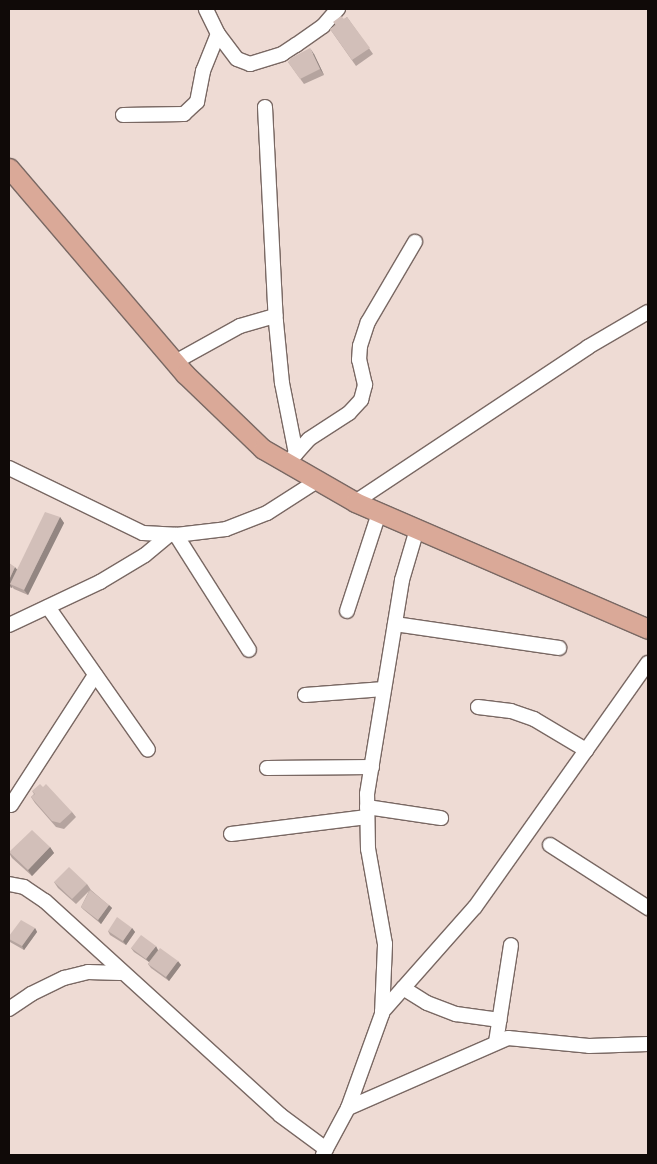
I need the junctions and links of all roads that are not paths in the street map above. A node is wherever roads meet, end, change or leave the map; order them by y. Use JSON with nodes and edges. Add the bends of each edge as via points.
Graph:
{"nodes":[{"id":1,"x":206,"y":9,"type":"edge"},
{"id":2,"x":338,"y":9,"type":"edge"},
{"id":3,"x":218,"y":34,"type":"junction"},
{"id":4,"x":265,"y":107,"type":"dead end"},
{"id":5,"x":123,"y":115,"type":"dead end"},
{"id":6,"x":9,"y":168,"type":"edge"},
{"id":7,"x":415,"y":242,"type":"dead end"},
{"id":8,"x":648,"y":312,"type":"edge"},
{"id":9,"x":276,"y":316,"type":"junction"},
{"id":10,"x":175,"y":362,"type":"junction"},
{"id":11,"x":292,"y":459,"type":"junction"},
{"id":12,"x":9,"y":468,"type":"edge"},
{"id":13,"x":316,"y":481,"type":"junction"},
{"id":14,"x":355,"y":502,"type":"junction"},
{"id":15,"x":379,"y":513,"type":"junction"},
{"id":16,"x":417,"y":529,"type":"junction"},
{"id":17,"x":172,"y":535,"type":"junction"},
{"id":18,"x":48,"y":607,"type":"junction"},
{"id":19,"x":347,"y":611,"type":"dead end"},
{"id":20,"x":9,"y":613,"type":"edge"},
{"id":21,"x":15,"y":622,"type":"edge"},
{"id":22,"x":395,"y":624,"type":"junction"},
{"id":23,"x":648,"y":629,"type":"edge"},
{"id":24,"x":560,"y":648,"type":"dead end"},
{"id":25,"x":249,"y":650,"type":"dead end"},
{"id":26,"x":648,"y":663,"type":"edge"},
{"id":27,"x":95,"y":675,"type":"junction"},
{"id":28,"x":384,"y":689,"type":"junction"},
{"id":29,"x":305,"y":696,"type":"dead end"},
{"id":30,"x":478,"y":707,"type":"dead end"},
{"id":31,"x":148,"y":750,"type":"dead end"},
{"id":32,"x":586,"y":750,"type":"junction"},
{"id":33,"x":372,"y":767,"type":"junction"},
{"id":34,"x":267,"y":768,"type":"dead end"},
{"id":35,"x":11,"y":805,"type":"dead end"},
{"id":36,"x":367,"y":812,"type":"junction"},
{"id":37,"x":441,"y":818,"type":"dead end"},
{"id":38,"x":231,"y":834,"type":"dead end"},
{"id":39,"x":550,"y":845,"type":"dead end"},
{"id":40,"x":9,"y":884,"type":"edge"},
{"id":41,"x":648,"y":908,"type":"edge"},
{"id":42,"x":511,"y":945,"type":"dead end"},
{"id":43,"x":120,"y":973,"type":"junction"},
{"id":44,"x":403,"y":988,"type":"junction"},
{"id":45,"x":9,"y":1009,"type":"edge"},
{"id":46,"x":382,"y":1012,"type":"junction"},
{"id":47,"x":500,"y":1020,"type":"junction"},
{"id":48,"x":496,"y":1042,"type":"junction"},
{"id":49,"x":648,"y":1044,"type":"edge"},
{"id":50,"x":348,"y":1108,"type":"junction"},
{"id":51,"x":324,"y":1152,"type":"edge"}],
"edges":[{"from":1,"to":3,"type":"street"},
{"from":2,"to":3,"type":"street","via":[[323,26],[296,45],[250,64],[237,59]]},
{"from":3,"to":5,"type":"street","via":[[203,72],[197,102],[190,110],[173,116]]},
{"from":4,"to":9,"type":"street"},
{"from":6,"to":10,"type":"main road"},
{"from":7,"to":11,"type":"street","via":[[368,322],[360,346],[359,360],[365,385],[361,400],[349,413],[309,439]]},
{"from":8,"to":14,"type":"street","via":[[588,347]]},
{"from":9,"to":10,"type":"street","via":[[240,326]]},
{"from":9,"to":11,"type":"street"},
{"from":10,"to":11,"type":"main road","via":[[263,449]]},
{"from":11,"to":13,"type":"main road"},
{"from":12,"to":17,"type":"street","via":[[144,533]]},
{"from":13,"to":14,"type":"main road"},
{"from":13,"to":17,"type":"street","via":[[267,513],[226,529]]},
{"from":14,"to":15,"type":"main road"},
{"from":15,"to":16,"type":"main road"},
{"from":15,"to":19,"type":"street"},
{"from":16,"to":22,"type":"street","via":[[402,580]]},
{"from":16,"to":23,"type":"main road"},
{"from":17,"to":18,"type":"street","via":[[145,555]]},
{"from":17,"to":25,"type":"street"},
{"from":18,"to":21,"type":"street"},
{"from":18,"to":27,"type":"street"},
{"from":20,"to":21,"type":"street"},
{"from":22,"to":24,"type":"street"},
{"from":22,"to":28,"type":"street"},
{"from":26,"to":32,"type":"street"},
{"from":27,"to":31,"type":"street"},
{"from":27,"to":35,"type":"street"},
{"from":28,"to":29,"type":"street"},
{"from":28,"to":33,"type":"street"},
{"from":30,"to":32,"type":"street","via":[[512,711],[534,719]]},
{"from":32,"to":44,"type":"street","via":[[475,908]]},
{"from":33,"to":34,"type":"street"},
{"from":33,"to":36,"type":"street"},
{"from":36,"to":37,"type":"street"},
{"from":36,"to":38,"type":"street"},
{"from":36,"to":46,"type":"street","via":[[369,858],[386,944]]},
{"from":39,"to":41,"type":"street"},
{"from":40,"to":43,"type":"street","via":[[34,892]]},
{"from":42,"to":47,"type":"street"},
{"from":43,"to":45,"type":"street","via":[[88,972],[64,978]]},
{"from":43,"to":51,"type":"street"},
{"from":44,"to":46,"type":"street"},
{"from":44,"to":47,"type":"street","via":[[427,1003],[456,1014]]},
{"from":46,"to":50,"type":"street","via":[[370,1055]]},
{"from":47,"to":48,"type":"street"},
{"from":48,"to":49,"type":"street","via":[[508,1038],[589,1046]]},
{"from":48,"to":50,"type":"street","via":[[453,1064]]},
{"from":50,"to":51,"type":"street"}]}
